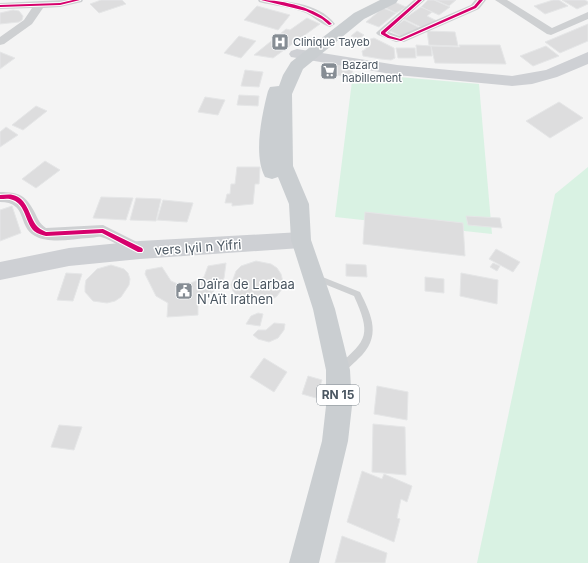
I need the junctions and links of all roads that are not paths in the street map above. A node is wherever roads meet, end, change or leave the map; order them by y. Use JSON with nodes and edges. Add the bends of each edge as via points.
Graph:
{"nodes":[{"id":1,"x":78,"y":0,"type":"edge"},
{"id":2,"x":263,"y":0,"type":"edge"},
{"id":3,"x":368,"y":0,"type":"edge"},
{"id":4,"x":391,"y":0,"type":"edge"},
{"id":5,"x":420,"y":0,"type":"edge"},
{"id":6,"x":494,"y":0,"type":"edge"},
{"id":7,"x":500,"y":0,"type":"edge"},
{"id":8,"x":478,"y":3,"type":"edge"},
{"id":9,"x":0,"y":6,"type":"edge"},
{"id":10,"x":39,"y":6,"type":"junction"},
{"id":11,"x":588,"y":15,"type":"edge"},
{"id":12,"x":330,"y":24,"type":"junction"},
{"id":13,"x":0,"y":42,"type":"edge"},
{"id":14,"x":303,"y":55,"type":"junction"},
{"id":15,"x":588,"y":57,"type":"edge"},
{"id":16,"x":0,"y":197,"type":"edge"},
{"id":17,"x":301,"y":234,"type":"junction"},
{"id":18,"x":140,"y":250,"type":"junction"},
{"id":19,"x":0,"y":271,"type":"edge"},
{"id":20,"x":312,"y":276,"type":"junction"},
{"id":21,"x":338,"y":370,"type":"junction"},
{"id":22,"x":304,"y":563,"type":"edge"}],
"edges":[{"from":1,"to":10,"type":"street"},
{"from":2,"to":12,"type":"street","via":[[322,16]]},
{"from":3,"to":12,"type":"main road","via":[[343,13]]},
{"from":4,"to":14,"type":"main road","via":[[359,16]]},
{"from":5,"to":8,"type":"street","via":[[382,32],[400,40]]},
{"from":6,"to":8,"type":"street"},
{"from":7,"to":11,"type":"street","via":[[551,32]]},
{"from":9,"to":10,"type":"street"},
{"from":10,"to":13,"type":"street","via":[[28,22]]},
{"from":12,"to":14,"type":"main road"},
{"from":14,"to":15,"type":"main road","via":[[397,70],[512,81],[539,78]]},
{"from":14,"to":17,"type":"main road","via":[[285,69],[277,86],[268,128],[268,146],[276,189]]},
{"from":16,"to":18,"type":"street","via":[[13,197],[24,206],[33,227],[38,232],[103,232]]},
{"from":17,"to":18,"type":"main road","name":"vers Iγil n Yifri"},
{"from":17,"to":20,"type":"main road","number":"RN 15"},
{"from":18,"to":19,"type":"main road","name":"vers Iγil n Yifri","via":[[69,257]]},
{"from":20,"to":21,"type":"main road","number":"RN 15","via":[[324,309]]},
{"from":20,"to":21,"type":"lane","via":[[357,294],[366,313],[369,332],[364,345]]},
{"from":21,"to":22,"type":"main road","number":"RN 15","via":[[339,406],[335,440]]}]}
